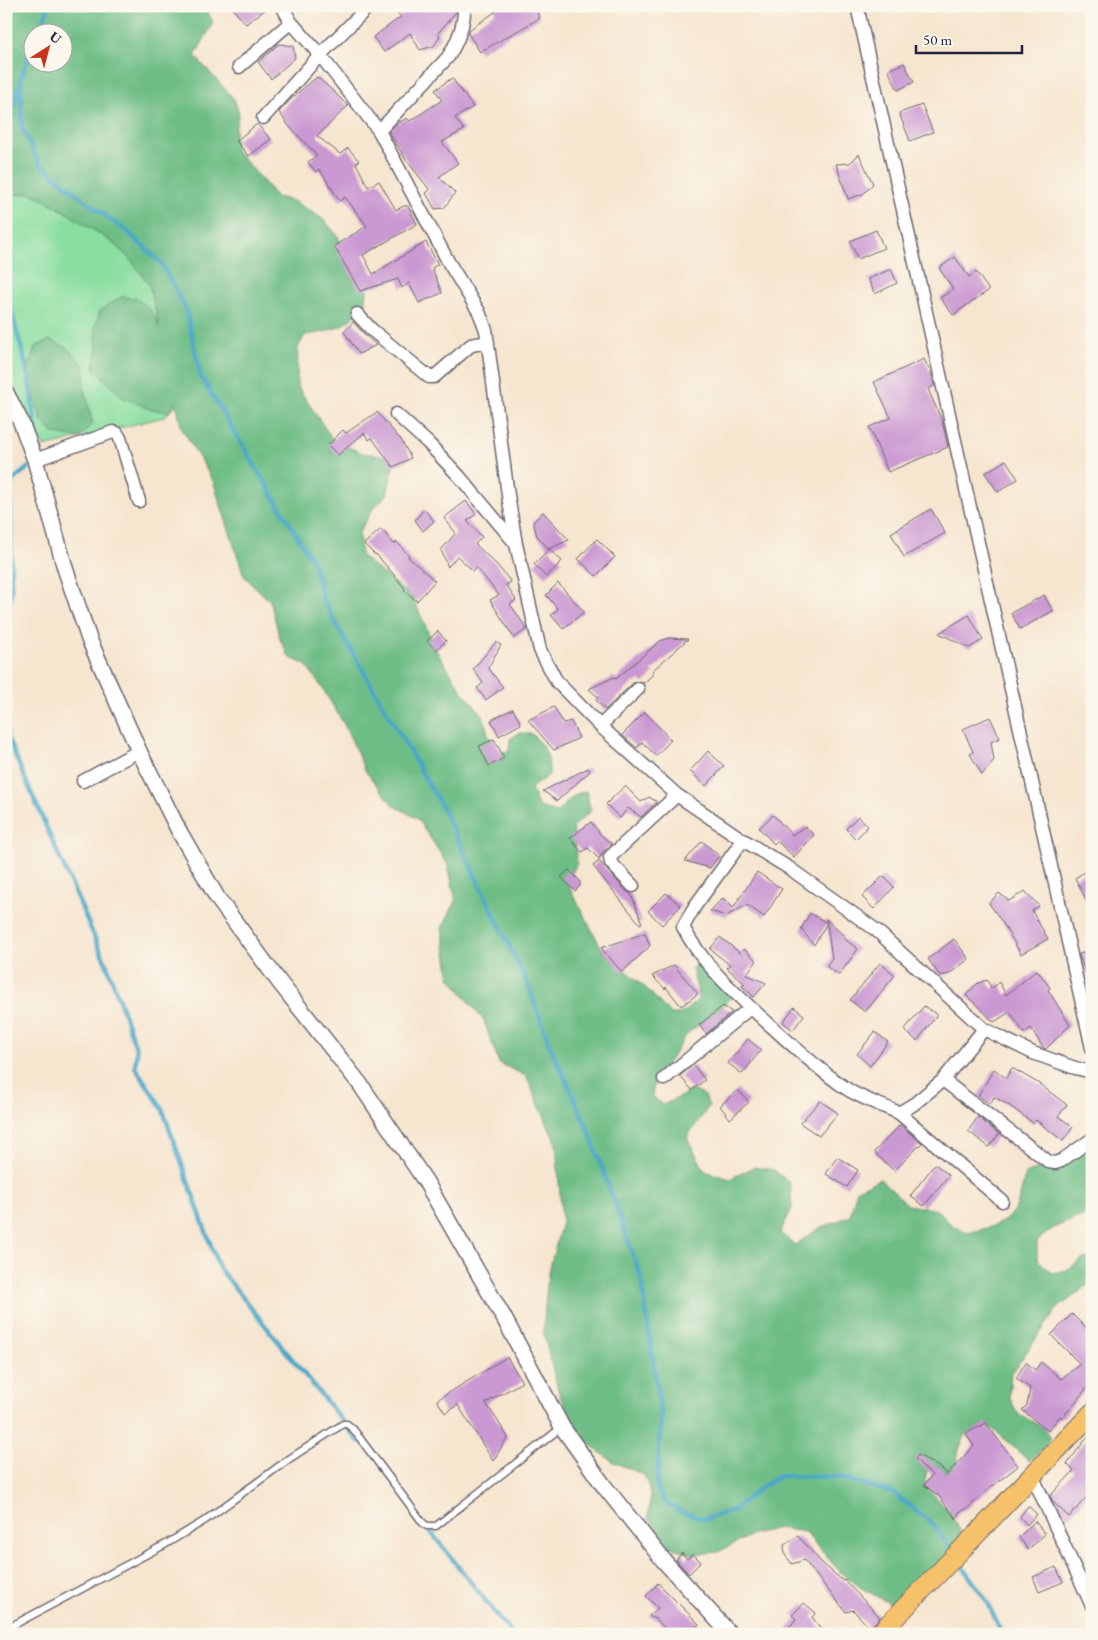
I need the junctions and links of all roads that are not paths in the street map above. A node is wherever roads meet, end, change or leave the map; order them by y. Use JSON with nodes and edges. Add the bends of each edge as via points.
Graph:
{"nodes":[{"id":1,"x":282,"y":6,"type":"edge"},
{"id":2,"x":369,"y":6,"type":"edge"},
{"id":3,"x":464,"y":6,"type":"edge"},
{"id":4,"x":857,"y":6,"type":"edge"},
{"id":5,"x":291,"y":22,"type":"junction"},
{"id":6,"x":320,"y":55,"type":"junction"},
{"id":7,"x":239,"y":67,"type":"dead end"},
{"id":8,"x":263,"y":118,"type":"dead end"},
{"id":9,"x":379,"y":131,"type":"junction"},
{"id":10,"x":357,"y":314,"type":"dead end"},
{"id":11,"x":488,"y":342,"type":"junction"},
{"id":12,"x":6,"y":393,"type":"edge"},
{"id":13,"x":396,"y":414,"type":"dead end"},
{"id":14,"x":35,"y":460,"type":"junction"},
{"id":15,"x":139,"y":501,"type":"dead end"},
{"id":16,"x":516,"y":544,"type":"junction"},
{"id":17,"x":638,"y":689,"type":"dead end"},
{"id":18,"x":600,"y":726,"type":"junction"},
{"id":19,"x":139,"y":750,"type":"junction"},
{"id":20,"x":83,"y":781,"type":"dead end"},
{"id":21,"x":677,"y":795,"type":"junction"},
{"id":22,"x":743,"y":840,"type":"junction"},
{"id":23,"x":633,"y":886,"type":"dead end"},
{"id":24,"x":750,"y":1008,"type":"junction"},
{"id":25,"x":984,"y":1029,"type":"junction"},
{"id":26,"x":1092,"y":1048,"type":"edge"},
{"id":27,"x":1092,"y":1072,"type":"edge"},
{"id":28,"x":664,"y":1079,"type":"dead end"},
{"id":29,"x":943,"y":1080,"type":"junction"},
{"id":30,"x":899,"y":1113,"type":"junction"},
{"id":31,"x":1092,"y":1139,"type":"edge"},
{"id":32,"x":1002,"y":1201,"type":"dead end"},
{"id":33,"x":1092,"y":1413,"type":"edge"},
{"id":34,"x":562,"y":1427,"type":"junction"},
{"id":35,"x":1032,"y":1475,"type":"junction"},
{"id":36,"x":1092,"y":1606,"type":"edge"},
{"id":37,"x":6,"y":1629,"type":"edge"},
{"id":38,"x":730,"y":1634,"type":"edge"},
{"id":39,"x":879,"y":1634,"type":"edge"}],
"edges":[{"from":1,"to":5,"type":"street"},
{"from":2,"to":6,"type":"street"},
{"from":3,"to":9,"type":"street","via":[[461,32],[448,57]]},
{"from":4,"to":26,"type":"street"},
{"from":5,"to":6,"type":"street"},
{"from":5,"to":7,"type":"street"},
{"from":6,"to":8,"type":"street"},
{"from":6,"to":9,"type":"street"},
{"from":9,"to":11,"type":"street","via":[[479,312]]},
{"from":10,"to":11,"type":"street","via":[[430,377],[471,345]]},
{"from":11,"to":16,"type":"street"},
{"from":12,"to":14,"type":"street"},
{"from":13,"to":16,"type":"street","via":[[459,476]]},
{"from":14,"to":15,"type":"street","via":[[112,432],[117,433]]},
{"from":14,"to":19,"type":"street","via":[[89,639]]},
{"from":16,"to":18,"type":"street","via":[[540,650],[557,682]]},
{"from":17,"to":18,"type":"street"},
{"from":18,"to":21,"type":"street"},
{"from":19,"to":20,"type":"street"},
{"from":19,"to":34,"type":"street","via":[[179,831],[218,899],[360,1084],[426,1182]]},
{"from":21,"to":22,"type":"street"},
{"from":21,"to":23,"type":"street","via":[[610,857],[611,863]]},
{"from":22,"to":24,"type":"street","via":[[682,927],[711,967]]},
{"from":22,"to":25,"type":"street","via":[[876,930]]},
{"from":24,"to":28,"type":"street"},
{"from":24,"to":30,"type":"street","via":[[845,1088]]},
{"from":25,"to":27,"type":"street","via":[[1034,1053]]},
{"from":25,"to":29,"type":"street"},
{"from":29,"to":30,"type":"street"},
{"from":29,"to":31,"type":"street","via":[[1049,1162],[1061,1161]]},
{"from":30,"to":32,"type":"street"},
{"from":33,"to":35,"type":"main road"},
{"from":34,"to":37,"type":"lane","via":[[431,1527],[423,1522],[350,1426],[343,1424],[204,1521]]},
{"from":34,"to":38,"type":"street","via":[[664,1561]]},
{"from":35,"to":36,"type":"street"},
{"from":35,"to":39,"type":"main road"}]}
